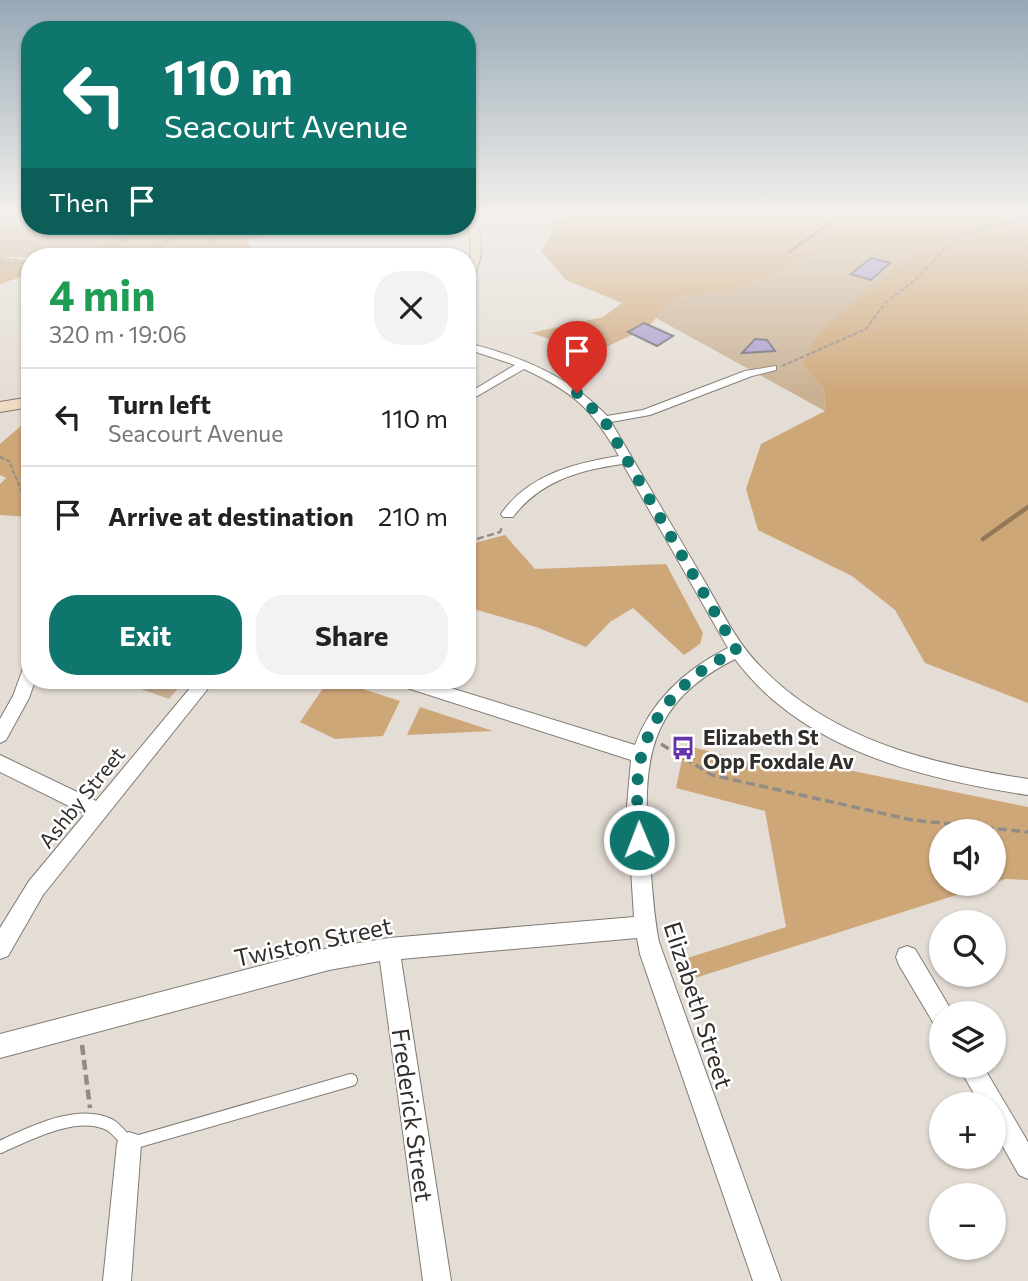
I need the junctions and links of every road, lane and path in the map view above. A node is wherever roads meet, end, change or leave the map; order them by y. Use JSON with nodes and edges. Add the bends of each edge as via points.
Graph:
{"nodes":[{"id":1,"x":921,"y":275,"type":"edge"},
{"id":2,"x":476,"y":349,"type":"edge"},
{"id":3,"x":522,"y":365,"type":"junction"},
{"id":4,"x":772,"y":368,"type":"joint"},
{"id":5,"x":476,"y":393,"type":"edge"},
{"id":6,"x":4,"y":407,"type":"edge"},
{"id":7,"x":604,"y":420,"type":"junction"},
{"id":8,"x":0,"y":422,"type":"edge"},
{"id":9,"x":0,"y":457,"type":"edge"},
{"id":10,"x":627,"y":459,"type":"junction"},
{"id":11,"x":21,"y":493,"type":"edge"},
{"id":12,"x":508,"y":514,"type":"joint"},
{"id":13,"x":476,"y":539,"type":"edge"},
{"id":14,"x":737,"y":651,"type":"junction"},
{"id":15,"x":24,"y":689,"type":"edge"},
{"id":16,"x":199,"y":689,"type":"edge"},
{"id":17,"x":436,"y":689,"type":"edge"},
{"id":18,"x":0,"y":735,"type":"edge"},
{"id":19,"x":645,"y":746,"type":"junction"},
{"id":20,"x":0,"y":763,"type":"edge"},
{"id":21,"x":1028,"y":787,"type":"edge"},
{"id":22,"x":98,"y":811,"type":"junction"},
{"id":23,"x":1028,"y":832,"type":"edge"},
{"id":24,"x":644,"y":926,"type":"junction"},
{"id":25,"x":0,"y":948,"type":"edge"},
{"id":26,"x":389,"y":949,"type":"junction"},
{"id":27,"x":907,"y":957,"type":"dead end"},
{"id":28,"x":933,"y":1001,"type":"edge"},
{"id":29,"x":80,"y":1024,"type":"junction"},
{"id":30,"x":0,"y":1046,"type":"edge"},
{"id":31,"x":351,"y":1080,"type":"dead end"},
{"id":32,"x":91,"y":1121,"type":"junction"},
{"id":33,"x":1006,"y":1128,"type":"edge"},
{"id":34,"x":129,"y":1144,"type":"junction"},
{"id":35,"x":0,"y":1147,"type":"edge"},
{"id":36,"x":1028,"y":1166,"type":"edge"},
{"id":37,"x":117,"y":1281,"type":"edge"},
{"id":38,"x":437,"y":1281,"type":"edge"},
{"id":39,"x":767,"y":1281,"type":"edge"}],
"edges":[{"from":1,"to":4,"type":"path","via":[[885,303],[866,329],[792,364]]},
{"from":2,"to":3,"type":"street"},
{"from":3,"to":5,"type":"street"},
{"from":3,"to":7,"type":"street","via":[[577,393]]},
{"from":4,"to":7,"type":"street","via":[[646,413]]},
{"from":6,"to":8,"type":"main road"},
{"from":7,"to":10,"type":"street"},
{"from":9,"to":11,"type":"path","via":[[9,461]]},
{"from":10,"to":12,"type":"street","via":[[571,469],[516,500]]},
{"from":10,"to":14,"type":"street"},
{"from":12,"to":13,"type":"path","via":[[500,532]]},
{"from":14,"to":19,"type":"street","name":"Elizabeth Street","via":[[704,667],[681,688],[663,709]]},
{"from":14,"to":21,"type":"street","via":[[778,695],[856,744],[916,764]]},
{"from":15,"to":18,"type":"street"},
{"from":16,"to":22,"type":"street","name":"Ashby Street"},
{"from":17,"to":19,"type":"street"},
{"from":19,"to":23,"type":"path","via":[[712,775],[912,820]]},
{"from":19,"to":24,"type":"street","name":"Elizabeth Street","via":[[638,795]]},
{"from":20,"to":22,"type":"street"},
{"from":22,"to":25,"type":"street","name":"Ashby Street","via":[[36,888]]},
{"from":24,"to":26,"type":"street","name":"Twiston Street"},
{"from":24,"to":39,"type":"street","name":"Elizabeth Street"},
{"from":26,"to":29,"type":"street","name":"Twiston Street","via":[[329,959]]},
{"from":26,"to":38,"type":"street","name":"Frederick Street"},
{"from":27,"to":28,"type":"street"},
{"from":29,"to":30,"type":"street","name":"Twiston Street"},
{"from":29,"to":32,"type":"path"},
{"from":31,"to":34,"type":"lane"},
{"from":32,"to":34,"type":"lane","via":[[108,1124]]},
{"from":32,"to":35,"type":"lane","via":[[27,1135]]},
{"from":33,"to":36,"type":"street"},
{"from":34,"to":37,"type":"street"}]}
